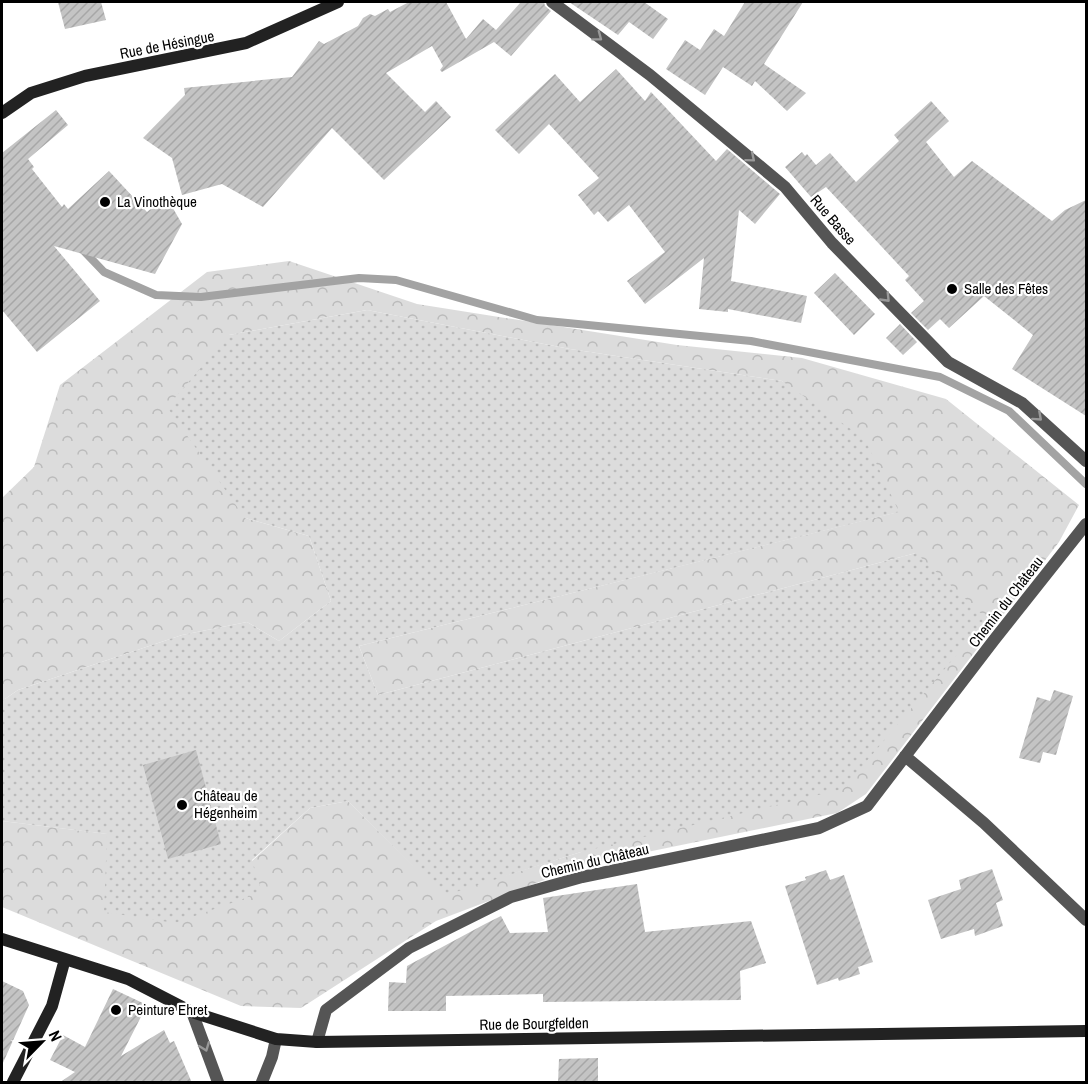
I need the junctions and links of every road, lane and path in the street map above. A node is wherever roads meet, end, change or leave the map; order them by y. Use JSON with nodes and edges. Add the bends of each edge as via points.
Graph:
{"nodes":[{"id":1,"x":338,"y":2,"type":"edge"},
{"id":2,"x":552,"y":2,"type":"edge"},
{"id":3,"x":2,"y":113,"type":"edge"},
{"id":4,"x":1086,"y":461,"type":"edge"},
{"id":5,"x":1086,"y":524,"type":"edge"},
{"id":6,"x":905,"y":756,"type":"junction"},
{"id":7,"x":1086,"y":920,"type":"edge"},
{"id":8,"x":2,"y":939,"type":"edge"},
{"id":9,"x":65,"y":959,"type":"junction"},
{"id":10,"x":192,"y":1012,"type":"junction"},
{"id":11,"x":1086,"y":1031,"type":"edge"},
{"id":12,"x":276,"y":1039,"type":"junction"},
{"id":13,"x":316,"y":1042,"type":"junction"},
{"id":14,"x":13,"y":1083,"type":"edge"},
{"id":15,"x":218,"y":1083,"type":"edge"},
{"id":16,"x":262,"y":1083,"type":"edge"}],
"edges":[{"from":1,"to":3,"type":"main road","name":"Rue de Hésingue","via":[[246,44],[85,76],[31,93]]},
{"from":2,"to":4,"type":"street","name":"Rue Basse","one_way":true,"via":[[650,75],[785,186],[832,243],[948,362],[1022,403]]},
{"from":5,"to":6,"type":"street","name":"Chemin du Château"},
{"from":6,"to":7,"type":"street","via":[[984,823]]},
{"from":6,"to":13,"type":"street","name":"Chemin du Château","via":[[867,807],[819,828],[582,877],[511,897],[409,948],[326,1010]]},
{"from":8,"to":9,"type":"main road","name":"Rue de Bourgfelden"},
{"from":9,"to":10,"type":"main road","name":"Rue de Bourgfelden","via":[[128,979]]},
{"from":9,"to":14,"type":"main road","via":[[52,1006]]},
{"from":10,"to":12,"type":"main road","name":"Rue de Bourgfelden"},
{"from":10,"to":15,"type":"street","one_way":true},
{"from":11,"to":13,"type":"main road","name":"Rue de Bourgfelden"},
{"from":12,"to":13,"type":"main road","name":"Rue de Bourgfelden"},
{"from":12,"to":16,"type":"street"}]}
